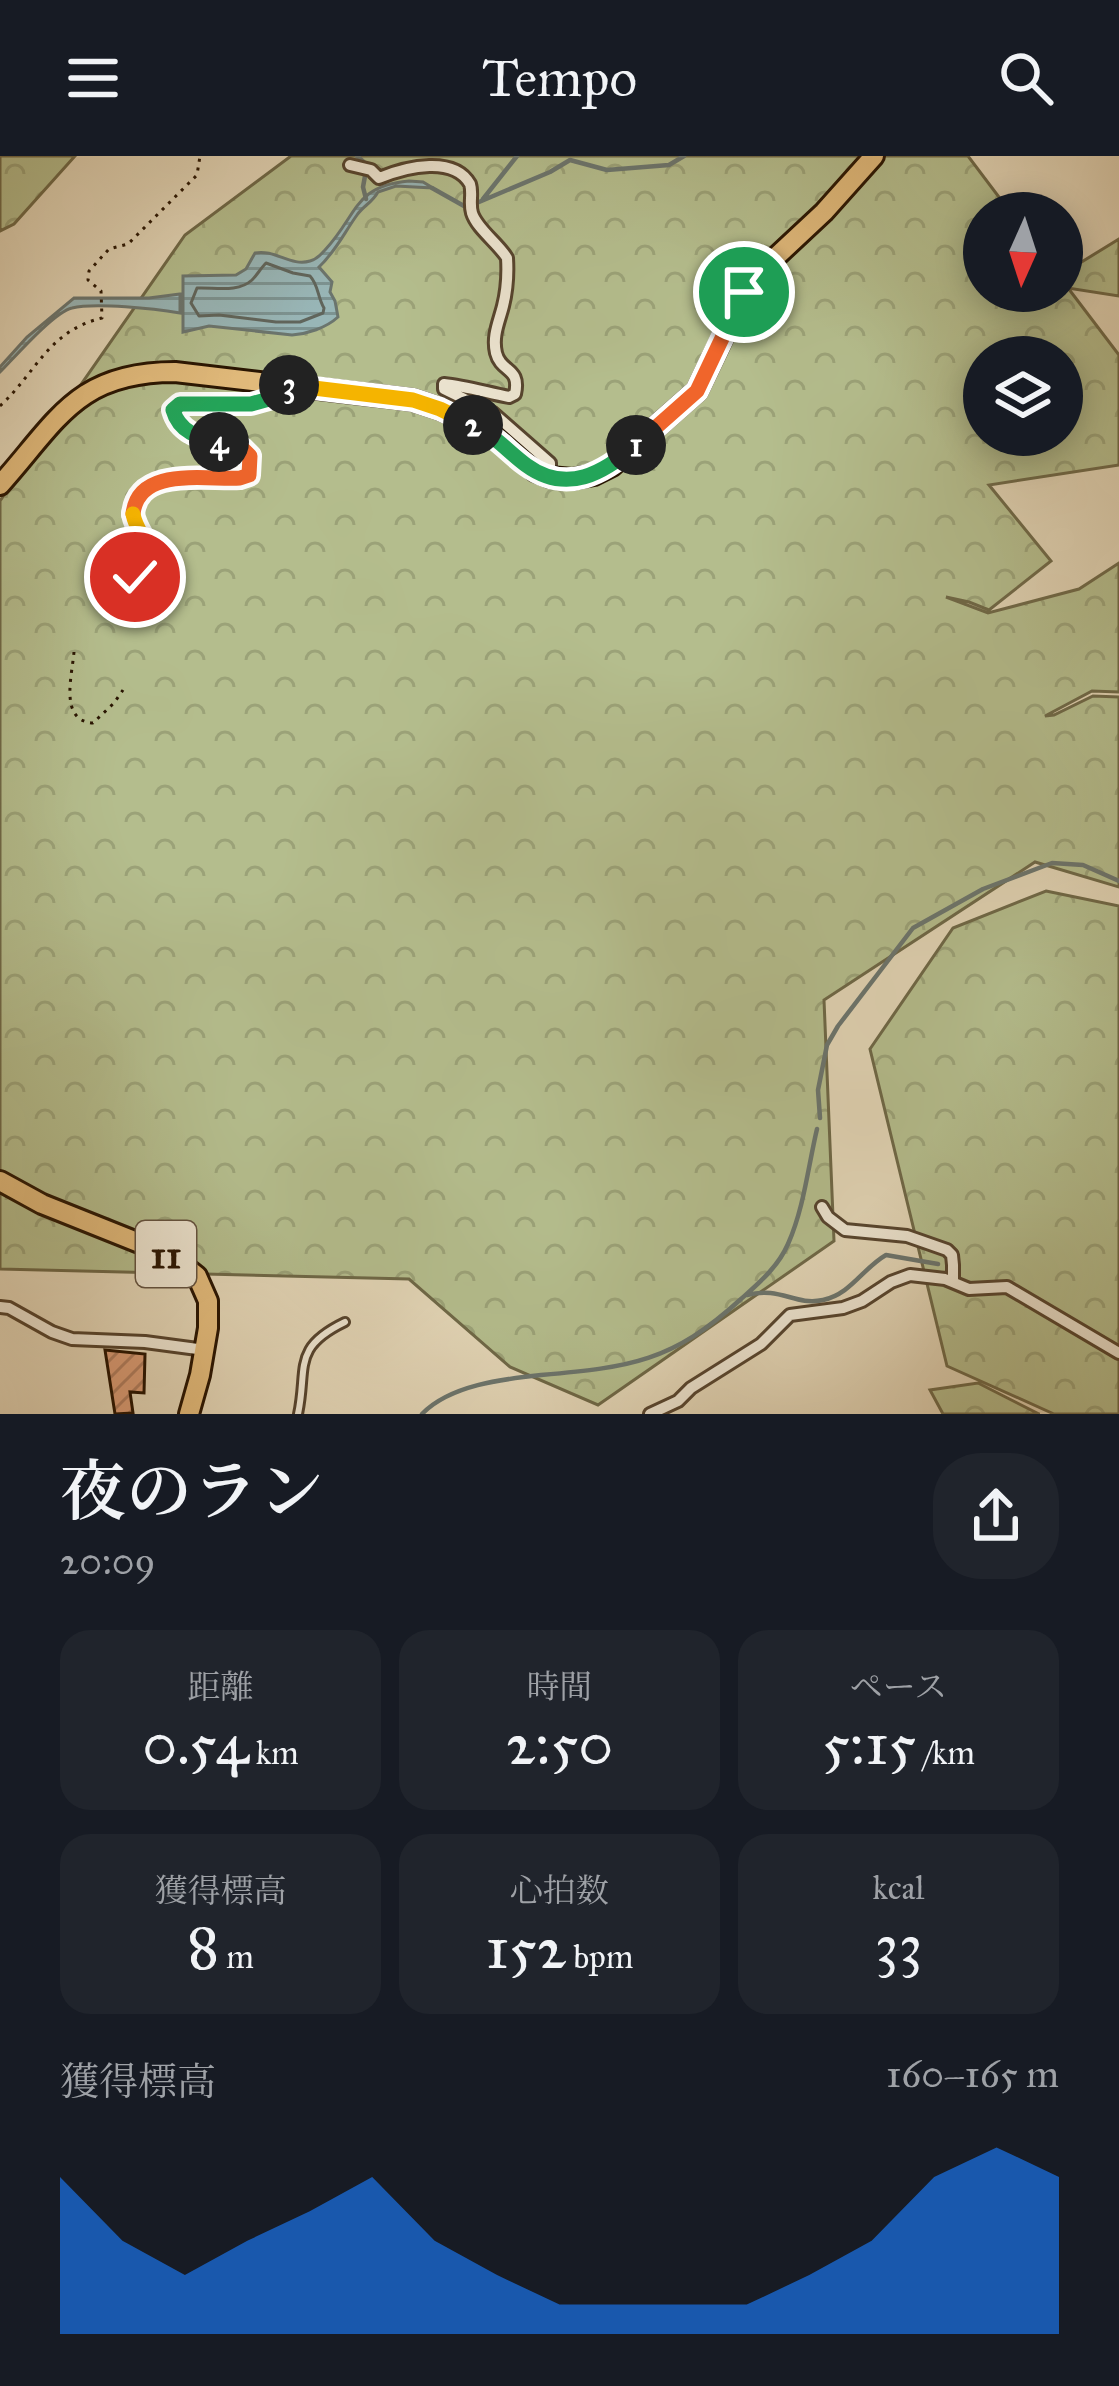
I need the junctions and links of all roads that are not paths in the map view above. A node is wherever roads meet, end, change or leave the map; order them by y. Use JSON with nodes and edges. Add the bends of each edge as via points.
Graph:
{"nodes":[{"id":1,"x":874,"y":156,"type":"edge"},
{"id":2,"x":350,"y":165,"type":"dead end"},
{"id":3,"x":550,"y":477,"type":"junction"},
{"id":4,"x":0,"y":485,"type":"edge"},
{"id":5,"x":0,"y":1180,"type":"edge"},
{"id":6,"x":822,"y":1207,"type":"dead end"},
{"id":7,"x":952,"y":1282,"type":"junction"},
{"id":8,"x":0,"y":1307,"type":"edge"},
{"id":9,"x":345,"y":1322,"type":"dead end"},
{"id":10,"x":205,"y":1350,"type":"junction"},
{"id":11,"x":1119,"y":1353,"type":"edge"},
{"id":12,"x":189,"y":1414,"type":"edge"},
{"id":13,"x":298,"y":1414,"type":"edge"},
{"id":14,"x":650,"y":1414,"type":"edge"}],
"edges":[{"from":1,"to":3,"type":"main road","via":[[744,292],[697,391],[612,466]]},
{"from":2,"to":3,"type":"street","via":[[379,178],[443,159],[469,181],[472,214],[507,258],[496,355],[517,385],[509,397],[448,383],[444,389],[493,413],[550,463]]},
{"from":3,"to":4,"type":"main road","via":[[499,439],[427,404],[152,372],[84,394]]},
{"from":5,"to":10,"type":"main road","number":"11","via":[[190,1268],[208,1301]]},
{"from":6,"to":7,"type":"street","via":[[845,1230],[907,1236],[947,1250]]},
{"from":7,"to":11,"type":"street","via":[[1007,1287]]},
{"from":7,"to":14,"type":"street","via":[[901,1277],[843,1308],[790,1315],[761,1344]]},
{"from":8,"to":10,"type":"street","via":[[72,1340]]},
{"from":9,"to":13,"type":"lane","via":[[320,1337],[303,1363]]},
{"from":10,"to":12,"type":"main road","number":"11"}]}
